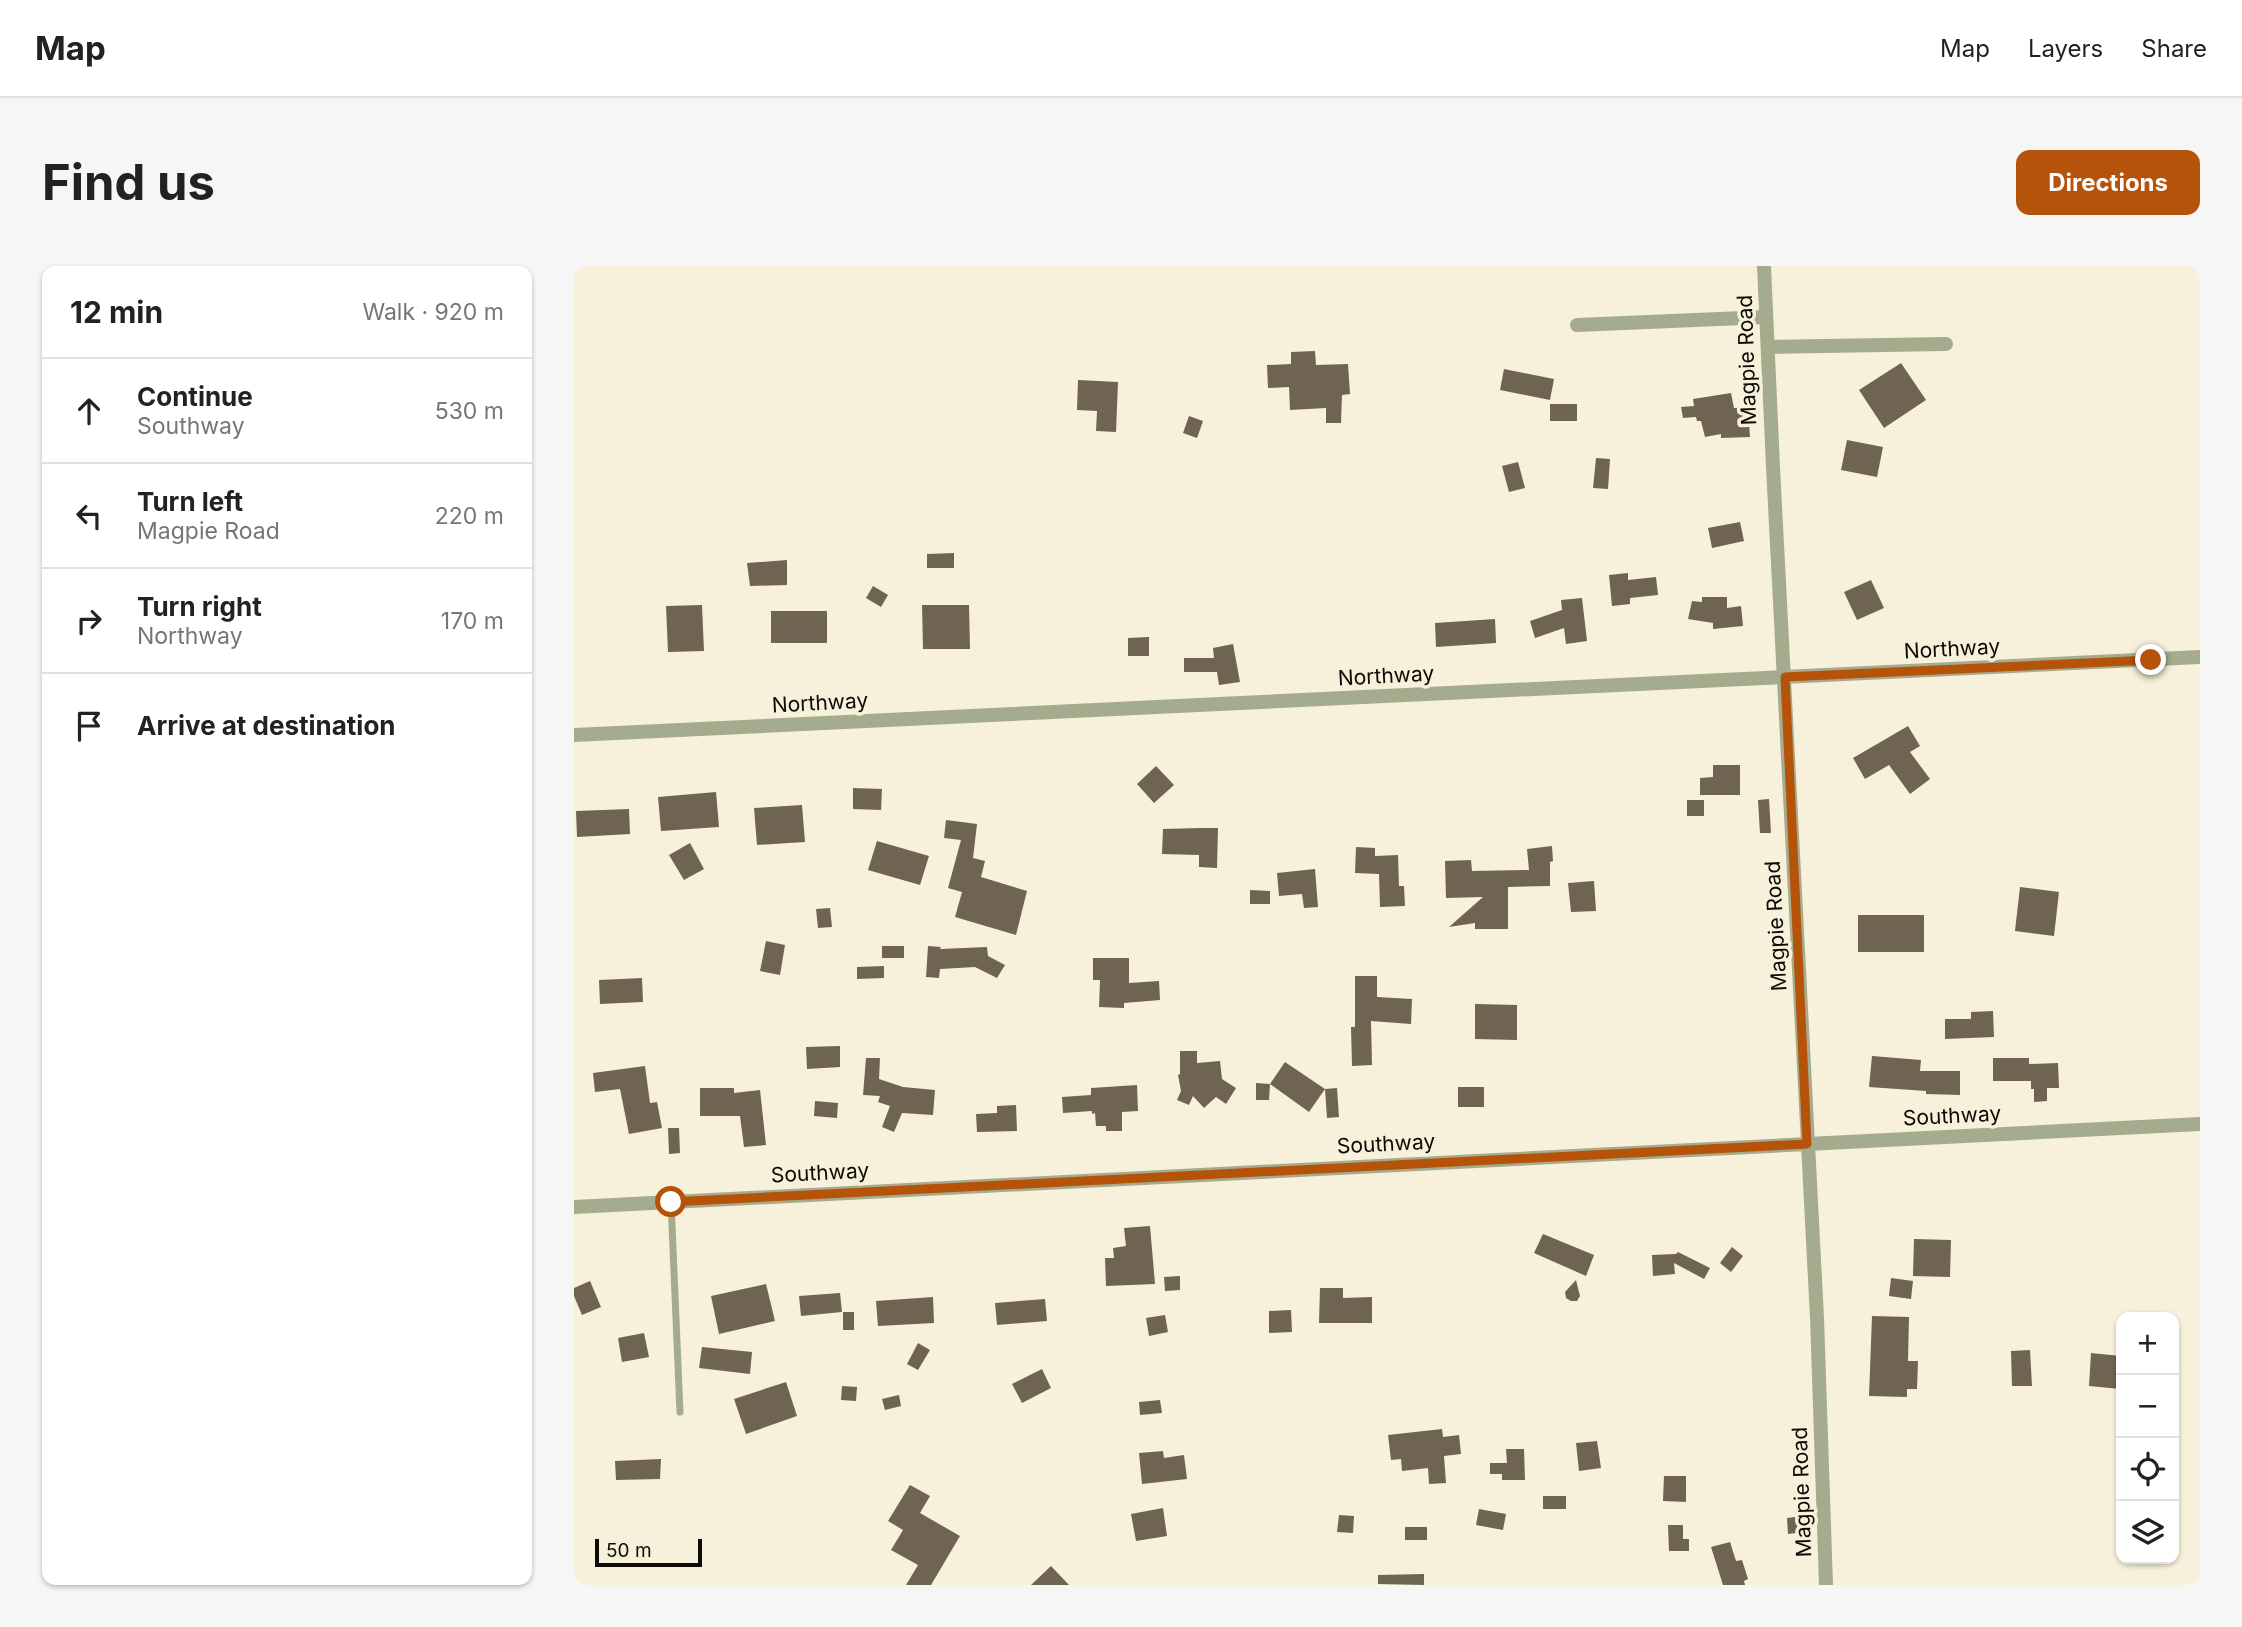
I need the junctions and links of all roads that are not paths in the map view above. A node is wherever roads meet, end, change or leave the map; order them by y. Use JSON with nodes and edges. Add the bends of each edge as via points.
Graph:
{"nodes":[{"id":1,"x":1764,"y":266,"type":"edge"},
{"id":2,"x":1766,"y":317,"type":"junction"},
{"id":3,"x":1577,"y":325,"type":"dead end"},
{"id":4,"x":1946,"y":344,"type":"dead end"},
{"id":5,"x":1769,"y":347,"type":"junction"},
{"id":6,"x":2200,"y":657,"type":"edge"},
{"id":7,"x":1785,"y":677,"type":"junction"},
{"id":8,"x":574,"y":736,"type":"edge"},
{"id":9,"x":2200,"y":1124,"type":"edge"},
{"id":10,"x":1807,"y":1144,"type":"junction"},
{"id":11,"x":671,"y":1202,"type":"junction"},
{"id":12,"x":574,"y":1207,"type":"edge"},
{"id":13,"x":680,"y":1412,"type":"dead end"},
{"id":14,"x":1826,"y":1585,"type":"edge"}],
"edges":[{"from":1,"to":2,"type":"street","name":"Magpie Road"},
{"from":2,"to":3,"type":"street"},
{"from":2,"to":5,"type":"street","name":"Magpie Road"},
{"from":4,"to":5,"type":"street"},
{"from":5,"to":7,"type":"street","name":"Magpie Road"},
{"from":6,"to":7,"type":"street","name":"Northway"},
{"from":7,"to":8,"type":"street","name":"Northway"},
{"from":7,"to":10,"type":"street","name":"Magpie Road"},
{"from":9,"to":10,"type":"street","name":"Southway"},
{"from":10,"to":11,"type":"street","name":"Southway"},
{"from":10,"to":14,"type":"street","name":"Magpie Road"},
{"from":11,"to":12,"type":"street","name":"Southway"},
{"from":11,"to":13,"type":"lane"}]}
